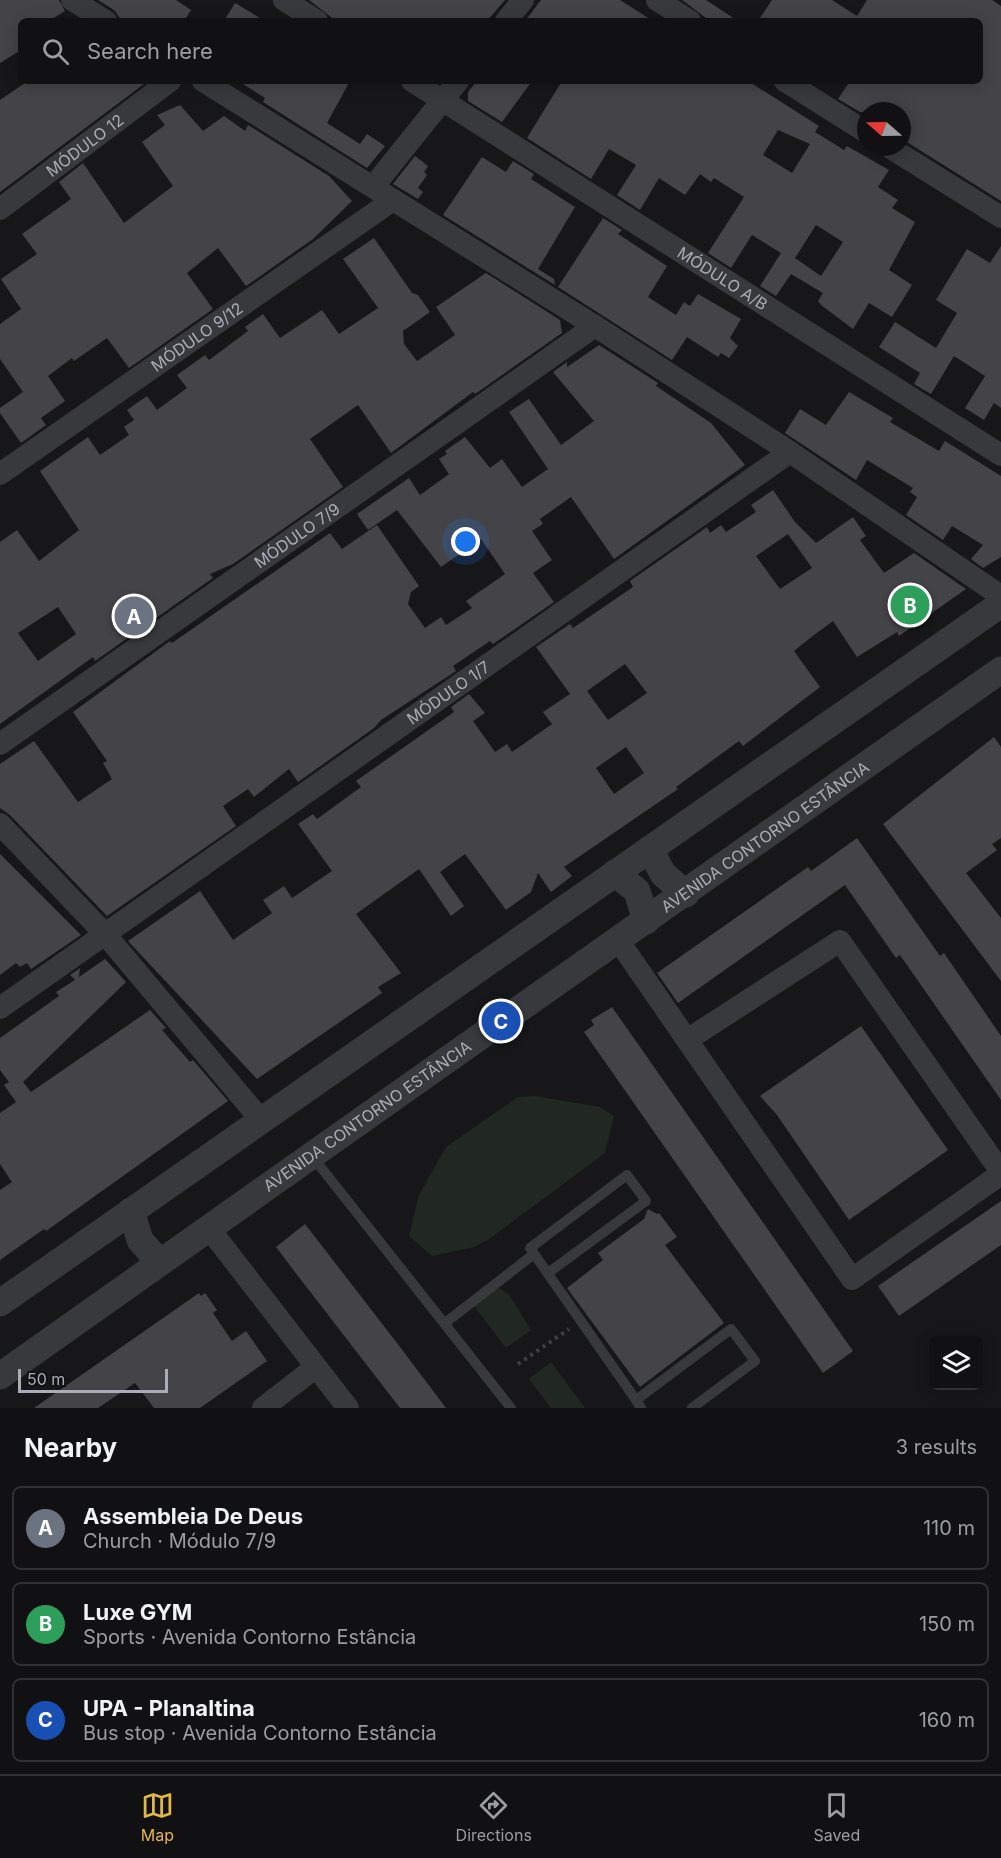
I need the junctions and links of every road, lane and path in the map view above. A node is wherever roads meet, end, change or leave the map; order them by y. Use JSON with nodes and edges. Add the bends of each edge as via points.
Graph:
{"nodes":[{"id":1,"x":72,"y":0,"type":"edge"},
{"id":2,"x":284,"y":0,"type":"edge"},
{"id":3,"x":523,"y":0,"type":"edge"},
{"id":4,"x":657,"y":0,"type":"edge"},
{"id":5,"x":101,"y":18,"type":"edge"},
{"id":6,"x":312,"y":18,"type":"edge"},
{"id":7,"x":508,"y":18,"type":"edge"},
{"id":8,"x":685,"y":18,"type":"edge"},
{"id":9,"x":166,"y":84,"type":"edge"},
{"id":10,"x":208,"y":84,"type":"edge"},
{"id":11,"x":417,"y":84,"type":"edge"},
{"id":12,"x":456,"y":84,"type":"edge"},
{"id":13,"x":790,"y":84,"type":"edge"},
{"id":14,"x":443,"y":100,"type":"junction"},
{"id":15,"x":857,"y":126,"type":"edge"},
{"id":16,"x":904,"y":156,"type":"edge"},
{"id":17,"x":373,"y":188,"type":"junction"},
{"id":18,"x":393,"y":200,"type":"junction"},
{"id":19,"x":0,"y":209,"type":"edge"},
{"id":20,"x":1001,"y":218,"type":"edge"},
{"id":21,"x":595,"y":326,"type":"junction"},
{"id":22,"x":790,"y":452,"type":"junction"},
{"id":23,"x":1001,"y":455,"type":"edge"},
{"id":24,"x":0,"y":474,"type":"edge"},
{"id":25,"x":1001,"y":596,"type":"edge"},
{"id":26,"x":1001,"y":604,"type":"edge"},
{"id":27,"x":1001,"y":670,"type":"edge"},
{"id":28,"x":0,"y":744,"type":"edge"},
{"id":29,"x":0,"y":824,"type":"edge"},
{"id":30,"x":650,"y":849,"type":"junction"},
{"id":31,"x":615,"y":873,"type":"junction"},
{"id":32,"x":686,"y":894,"type":"junction"},
{"id":33,"x":646,"y":921,"type":"junction"},
{"id":34,"x":105,"y":934,"type":"junction"},
{"id":35,"x":618,"y":940,"type":"junction"},
{"id":36,"x":0,"y":1008,"type":"edge"},
{"id":37,"x":687,"y":1040,"type":"junction"},
{"id":38,"x":261,"y":1120,"type":"junction"},
{"id":39,"x":310,"y":1153,"type":"junction"},
{"id":40,"x":1001,"y":1173,"type":"edge"},
{"id":41,"x":131,"y":1211,"type":"junction"},
{"id":42,"x":208,"y":1227,"type":"junction"},
{"id":43,"x":534,"y":1254,"type":"junction"},
{"id":44,"x":159,"y":1262,"type":"junction"},
{"id":45,"x":548,"y":1273,"type":"junction"},
{"id":46,"x":0,"y":1303,"type":"edge"},
{"id":47,"x":580,"y":1320,"type":"junction"},
{"id":48,"x":445,"y":1323,"type":"junction"},
{"id":49,"x":518,"y":1364,"type":"dead end"},
{"id":50,"x":316,"y":1367,"type":"junction"},
{"id":51,"x":0,"y":1376,"type":"edge"},
{"id":52,"x":638,"y":1404,"type":"edge"},
{"id":53,"x":263,"y":1408,"type":"edge"},
{"id":54,"x":348,"y":1408,"type":"edge"},
{"id":55,"x":511,"y":1408,"type":"edge"},
{"id":56,"x":692,"y":1408,"type":"edge"}],
"edges":[{"from":1,"to":5,"type":"street"},
{"from":2,"to":6,"type":"street"},
{"from":3,"to":7,"type":"street"},
{"from":4,"to":8,"type":"street"},
{"from":9,"to":19,"type":"street","name":"MÓDULO 12"},
{"from":10,"to":17,"type":"street"},
{"from":11,"to":14,"type":"street","name":"MÓDULO A/B"},
{"from":12,"to":14,"type":"street"},
{"from":13,"to":15,"type":"street"},
{"from":14,"to":17,"type":"street"},
{"from":14,"to":23,"type":"street","name":"MÓDULO A/B"},
{"from":16,"to":20,"type":"street"},
{"from":17,"to":18,"type":"street"},
{"from":18,"to":21,"type":"street"},
{"from":18,"to":24,"type":"street","name":"MÓDULO 9/12"},
{"from":21,"to":22,"type":"street"},
{"from":21,"to":28,"type":"street","name":"MÓDULO 7/9"},
{"from":22,"to":25,"type":"street"},
{"from":22,"to":34,"type":"street","name":"MÓDULO 1/7"},
{"from":26,"to":30,"type":"street"},
{"from":27,"to":32,"type":"street","name":"AVENIDA CONTORNO ESTÂNCIA"},
{"from":29,"to":34,"type":"street"},
{"from":30,"to":31,"type":"street"},
{"from":30,"to":32,"type":"street","via":[[663,873]]},
{"from":31,"to":33,"type":"street","via":[[637,891]]},
{"from":31,"to":38,"type":"street"},
{"from":32,"to":33,"type":"street","name":"AVENIDA CONTORNO ESTÂNCIA"},
{"from":33,"to":35,"type":"street","name":"AVENIDA CONTORNO ESTÂNCIA"},
{"from":34,"to":36,"type":"street","name":"MÓDULO 1/7"},
{"from":34,"to":38,"type":"street"},
{"from":35,"to":37,"type":"street"},
{"from":35,"to":39,"type":"street","name":"AVENIDA CONTORNO ESTÂNCIA"},
{"from":37,"to":40,"type":"street","via":[[840,941]]},
{"from":37,"to":40,"type":"street","via":[[852,1279]]},
{"from":38,"to":41,"type":"street"},
{"from":39,"to":42,"type":"street","name":"AVENIDA CONTORNO ESTÂNCIA"},
{"from":39,"to":48,"type":"lane"},
{"from":41,"to":44,"type":"street","via":[[140,1239]]},
{"from":41,"to":46,"type":"street"},
{"from":42,"to":44,"type":"street","name":"AVENIDA CONTORNO ESTÂNCIA"},
{"from":42,"to":50,"type":"street"},
{"from":43,"to":45,"type":"lane"},
{"from":43,"to":45,"type":"lane","via":[[530,1248],[627,1175],[646,1200]]},
{"from":43,"to":48,"type":"lane"},
{"from":44,"to":51,"type":"street","name":"AVENIDA CONTORNO ESTÂNCIA"},
{"from":45,"to":47,"type":"lane"},
{"from":47,"to":49,"type":"path"},
{"from":47,"to":52,"type":"lane"},
{"from":48,"to":55,"type":"lane"},
{"from":50,"to":53,"type":"street"},
{"from":50,"to":54,"type":"street"},
{"from":52,"to":56,"type":"lane","via":[[731,1329],[755,1361]]}]}
